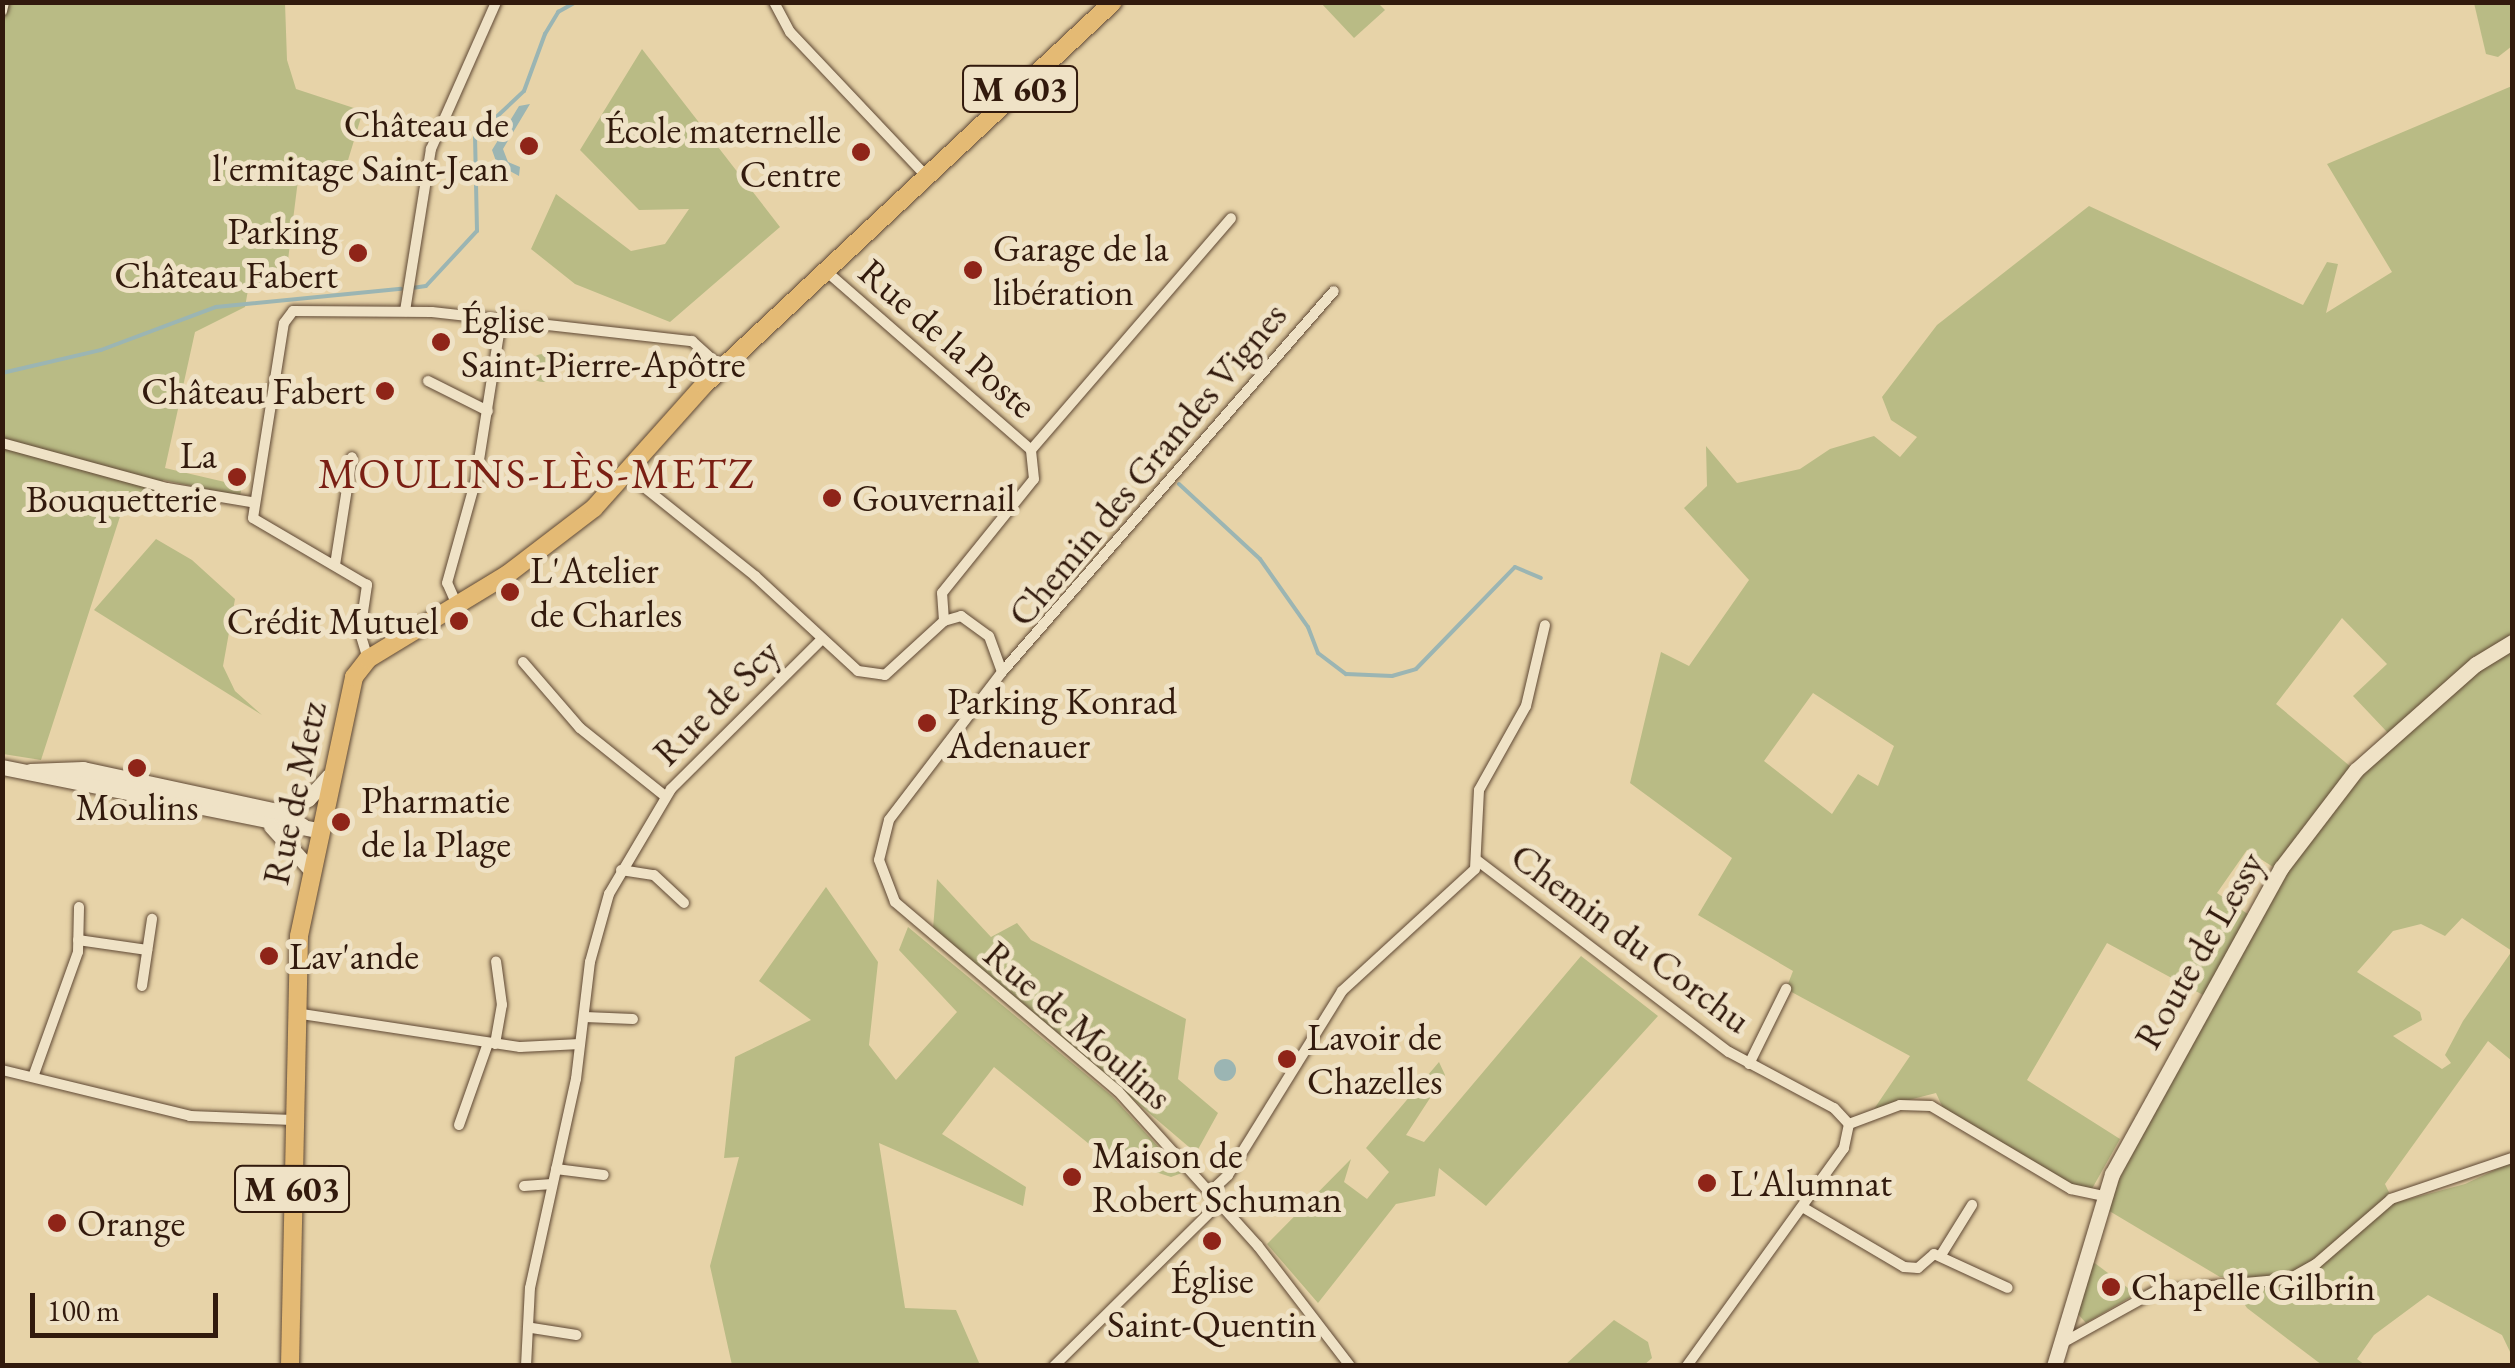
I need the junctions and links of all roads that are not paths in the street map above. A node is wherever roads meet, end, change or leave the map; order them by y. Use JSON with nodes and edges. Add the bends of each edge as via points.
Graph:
{"nodes":[{"id":1,"x":4,"y":2,"type":"edge"},
{"id":2,"x":496,"y":2,"type":"edge"},
{"id":3,"x":774,"y":2,"type":"edge"},
{"id":4,"x":1113,"y":2,"type":"edge"},
{"id":5,"x":2,"y":11,"type":"edge"},
{"id":6,"x":926,"y":176,"type":"junction"},
{"id":7,"x":1231,"y":218,"type":"dead end"},
{"id":8,"x":826,"y":271,"type":"junction"},
{"id":9,"x":1334,"y":291,"type":"dead end"},
{"id":10,"x":405,"y":311,"type":"junction"},
{"id":11,"x":501,"y":322,"type":"junction"},
{"id":12,"x":722,"y":368,"type":"junction"},
{"id":13,"x":428,"y":381,"type":"dead end"},
{"id":14,"x":488,"y":411,"type":"junction"},
{"id":15,"x":2,"y":443,"type":"edge"},
{"id":16,"x":1031,"y":450,"type":"junction"},
{"id":17,"x":352,"y":457,"type":"dead end"},
{"id":18,"x":624,"y":471,"type":"junction"},
{"id":19,"x":251,"y":502,"type":"junction"},
{"id":20,"x":335,"y":565,"type":"junction"},
{"id":21,"x":457,"y":605,"type":"junction"},
{"id":22,"x":944,"y":620,"type":"junction"},
{"id":23,"x":1545,"y":624,"type":"dead end"},
{"id":24,"x":822,"y":639,"type":"junction"},
{"id":25,"x":2512,"y":642,"type":"edge"},
{"id":26,"x":368,"y":659,"type":"junction"},
{"id":27,"x":523,"y":662,"type":"dead end"},
{"id":28,"x":1002,"y":672,"type":"junction"},
{"id":29,"x":2,"y":766,"type":"edge"},
{"id":30,"x":329,"y":776,"type":"junction"},
{"id":31,"x":666,"y":797,"type":"junction"},
{"id":32,"x":274,"y":818,"type":"junction"},
{"id":33,"x":311,"y":829,"type":"junction"},
{"id":34,"x":1478,"y":861,"type":"junction"},
{"id":35,"x":310,"y":869,"type":"junction"},
{"id":36,"x":621,"y":870,"type":"junction"},
{"id":37,"x":684,"y":903,"type":"dead end"},
{"id":38,"x":79,"y":907,"type":"dead end"},
{"id":39,"x":152,"y":919,"type":"dead end"},
{"id":40,"x":78,"y":940,"type":"junction"},
{"id":41,"x":147,"y":950,"type":"junction"},
{"id":42,"x":496,"y":961,"type":"dead end"},
{"id":43,"x":142,"y":986,"type":"dead end"},
{"id":44,"x":1786,"y":989,"type":"dead end"},
{"id":45,"x":295,"y":1012,"type":"junction"},
{"id":46,"x":585,"y":1018,"type":"junction"},
{"id":47,"x":633,"y":1019,"type":"dead end"},
{"id":48,"x":491,"y":1044,"type":"junction"},
{"id":49,"x":580,"y":1044,"type":"junction"},
{"id":50,"x":1749,"y":1064,"type":"junction"},
{"id":51,"x":2,"y":1070,"type":"edge"},
{"id":52,"x":33,"y":1078,"type":"junction"},
{"id":53,"x":294,"y":1120,"type":"junction"},
{"id":54,"x":1849,"y":1124,"type":"junction"},
{"id":55,"x":459,"y":1125,"type":"dead end"},
{"id":56,"x":2512,"y":1158,"type":"edge"},
{"id":57,"x":556,"y":1169,"type":"junction"},
{"id":58,"x":604,"y":1175,"type":"dead end"},
{"id":59,"x":552,"y":1184,"type":"junction"},
{"id":60,"x":524,"y":1186,"type":"dead end"},
{"id":61,"x":1209,"y":1192,"type":"junction"},
{"id":62,"x":2104,"y":1196,"type":"junction"},
{"id":63,"x":1217,"y":1205,"type":"junction"},
{"id":64,"x":1972,"y":1205,"type":"dead end"},
{"id":65,"x":1804,"y":1208,"type":"junction"},
{"id":66,"x":1941,"y":1255,"type":"junction"},
{"id":67,"x":2008,"y":1288,"type":"dead end"},
{"id":68,"x":532,"y":1328,"type":"junction"},
{"id":69,"x":576,"y":1335,"type":"dead end"},
{"id":70,"x":2066,"y":1341,"type":"junction"},
{"id":71,"x":290,"y":1366,"type":"edge"},
{"id":72,"x":526,"y":1366,"type":"edge"},
{"id":73,"x":1054,"y":1366,"type":"edge"},
{"id":74,"x":1350,"y":1366,"type":"edge"},
{"id":75,"x":1687,"y":1366,"type":"edge"},
{"id":76,"x":2054,"y":1366,"type":"edge"}],
"edges":[{"from":1,"to":5,"type":"street"},
{"from":2,"to":10,"type":"street","via":[[431,149],[411,240]]},
{"from":3,"to":6,"type":"street","via":[[790,32]]},
{"from":4,"to":6,"type":"main road","number":"M 603"},
{"from":6,"to":8,"type":"main road","number":"M 603"},
{"from":7,"to":16,"type":"street"},
{"from":8,"to":12,"type":"main road","number":"M 603"},
{"from":8,"to":16,"type":"street","name":"Rue de la Poste"},
{"from":9,"to":28,"type":"street","name":"Chemin des Grandes Vignes"},
{"from":10,"to":11,"type":"street"},
{"from":10,"to":19,"type":"street","via":[[300,308],[287,316]]},
{"from":11,"to":12,"type":"street","via":[[692,342]]},
{"from":11,"to":14,"type":"street"},
{"from":12,"to":18,"type":"main road","number":"M 603"},
{"from":13,"to":14,"type":"street"},
{"from":14,"to":21,"type":"street","via":[[447,582]]},
{"from":15,"to":19,"type":"street","via":[[166,488]]},
{"from":16,"to":22,"type":"street","via":[[1034,479],[942,593]]},
{"from":17,"to":20,"type":"street"},
{"from":18,"to":21,"type":"main road","number":"M 603","via":[[575,523]]},
{"from":18,"to":24,"type":"street"},
{"from":19,"to":20,"type":"street","via":[[262,527]]},
{"from":20,"to":26,"type":"street","via":[[361,578],[369,594],[360,632]]},
{"from":21,"to":26,"type":"main road","number":"M 603"},
{"from":22,"to":24,"type":"street","via":[[892,671],[876,677],[858,671]]},
{"from":22,"to":28,"type":"street","via":[[961,616],[976,623],[996,650]]},
{"from":23,"to":34,"type":"street","via":[[1526,706],[1478,790]]},
{"from":24,"to":31,"type":"street","name":"Rue de Scy"},
{"from":25,"to":62,"type":"street","name":"Route de Lessy","via":[[2476,664],[2356,770],[2320,812],[2265,894]]},
{"from":26,"to":30,"type":"main road","name":"Rue de Metz","number":"M 603","via":[[344,701]]},
{"from":27,"to":31,"type":"street","name":"Rue de Scy","via":[[580,728]]},
{"from":28,"to":61,"type":"street","name":"Rue de Moulins","via":[[928,765],[881,840],[884,878],[912,921],[1118,1091]]},
{"from":29,"to":32,"type":"street","via":[[26,772],[82,769]]},
{"from":30,"to":32,"type":"street","via":[[308,799]]},
{"from":30,"to":33,"type":"main road","name":"Rue de Metz","number":"M 603"},
{"from":31,"to":36,"type":"street"},
{"from":32,"to":33,"type":"street"},
{"from":32,"to":35,"type":"street"},
{"from":33,"to":35,"type":"main road","name":"Rue de Metz","number":"M 603"},
{"from":34,"to":50,"type":"street","name":"Chemin du Corchu"},
{"from":34,"to":61,"type":"street","via":[[1342,992],[1228,1174]]},
{"from":35,"to":45,"type":"main road","name":"Rue de Metz","number":"M 603"},
{"from":36,"to":37,"type":"street","via":[[654,875]]},
{"from":36,"to":46,"type":"street","via":[[590,962]]},
{"from":38,"to":40,"type":"street"},
{"from":39,"to":41,"type":"street"},
{"from":40,"to":41,"type":"street"},
{"from":40,"to":52,"type":"street"},
{"from":41,"to":43,"type":"street"},
{"from":42,"to":48,"type":"street","via":[[502,994]]},
{"from":44,"to":50,"type":"street"},
{"from":45,"to":48,"type":"street"},
{"from":45,"to":53,"type":"main road","number":"M 603"},
{"from":46,"to":47,"type":"street"},
{"from":46,"to":49,"type":"street"},
{"from":48,"to":49,"type":"street"},
{"from":48,"to":55,"type":"street"},
{"from":49,"to":57,"type":"street"},
{"from":50,"to":54,"type":"street","name":"Chemin du Corchu","via":[[1834,1108]]},
{"from":51,"to":52,"type":"street"},
{"from":52,"to":53,"type":"street","via":[[190,1116]]},
{"from":53,"to":71,"type":"main road","number":"M 603"},
{"from":54,"to":62,"type":"street","via":[[1900,1105],[1931,1106],[2070,1189]]},
{"from":54,"to":65,"type":"street","via":[[1844,1148]]},
{"from":56,"to":70,"type":"street","via":[[2391,1199],[2316,1264],[2288,1279],[2156,1291]]},
{"from":57,"to":58,"type":"street"},
{"from":57,"to":59,"type":"street"},
{"from":59,"to":60,"type":"street"},
{"from":59,"to":68,"type":"street","via":[[530,1288]]},
{"from":61,"to":63,"type":"street","name":"Rue de Moulins"},
{"from":62,"to":70,"type":"street","name":"Route de Lessy"},
{"from":63,"to":73,"type":"street"},
{"from":63,"to":74,"type":"street","name":"Rue de Moulins","via":[[1258,1246]]},
{"from":64,"to":66,"type":"street"},
{"from":65,"to":66,"type":"street","via":[[1911,1270]]},
{"from":65,"to":75,"type":"street"},
{"from":66,"to":67,"type":"street"},
{"from":68,"to":69,"type":"street"},
{"from":68,"to":72,"type":"street"},
{"from":70,"to":76,"type":"street","name":"Route de Lessy"}]}
